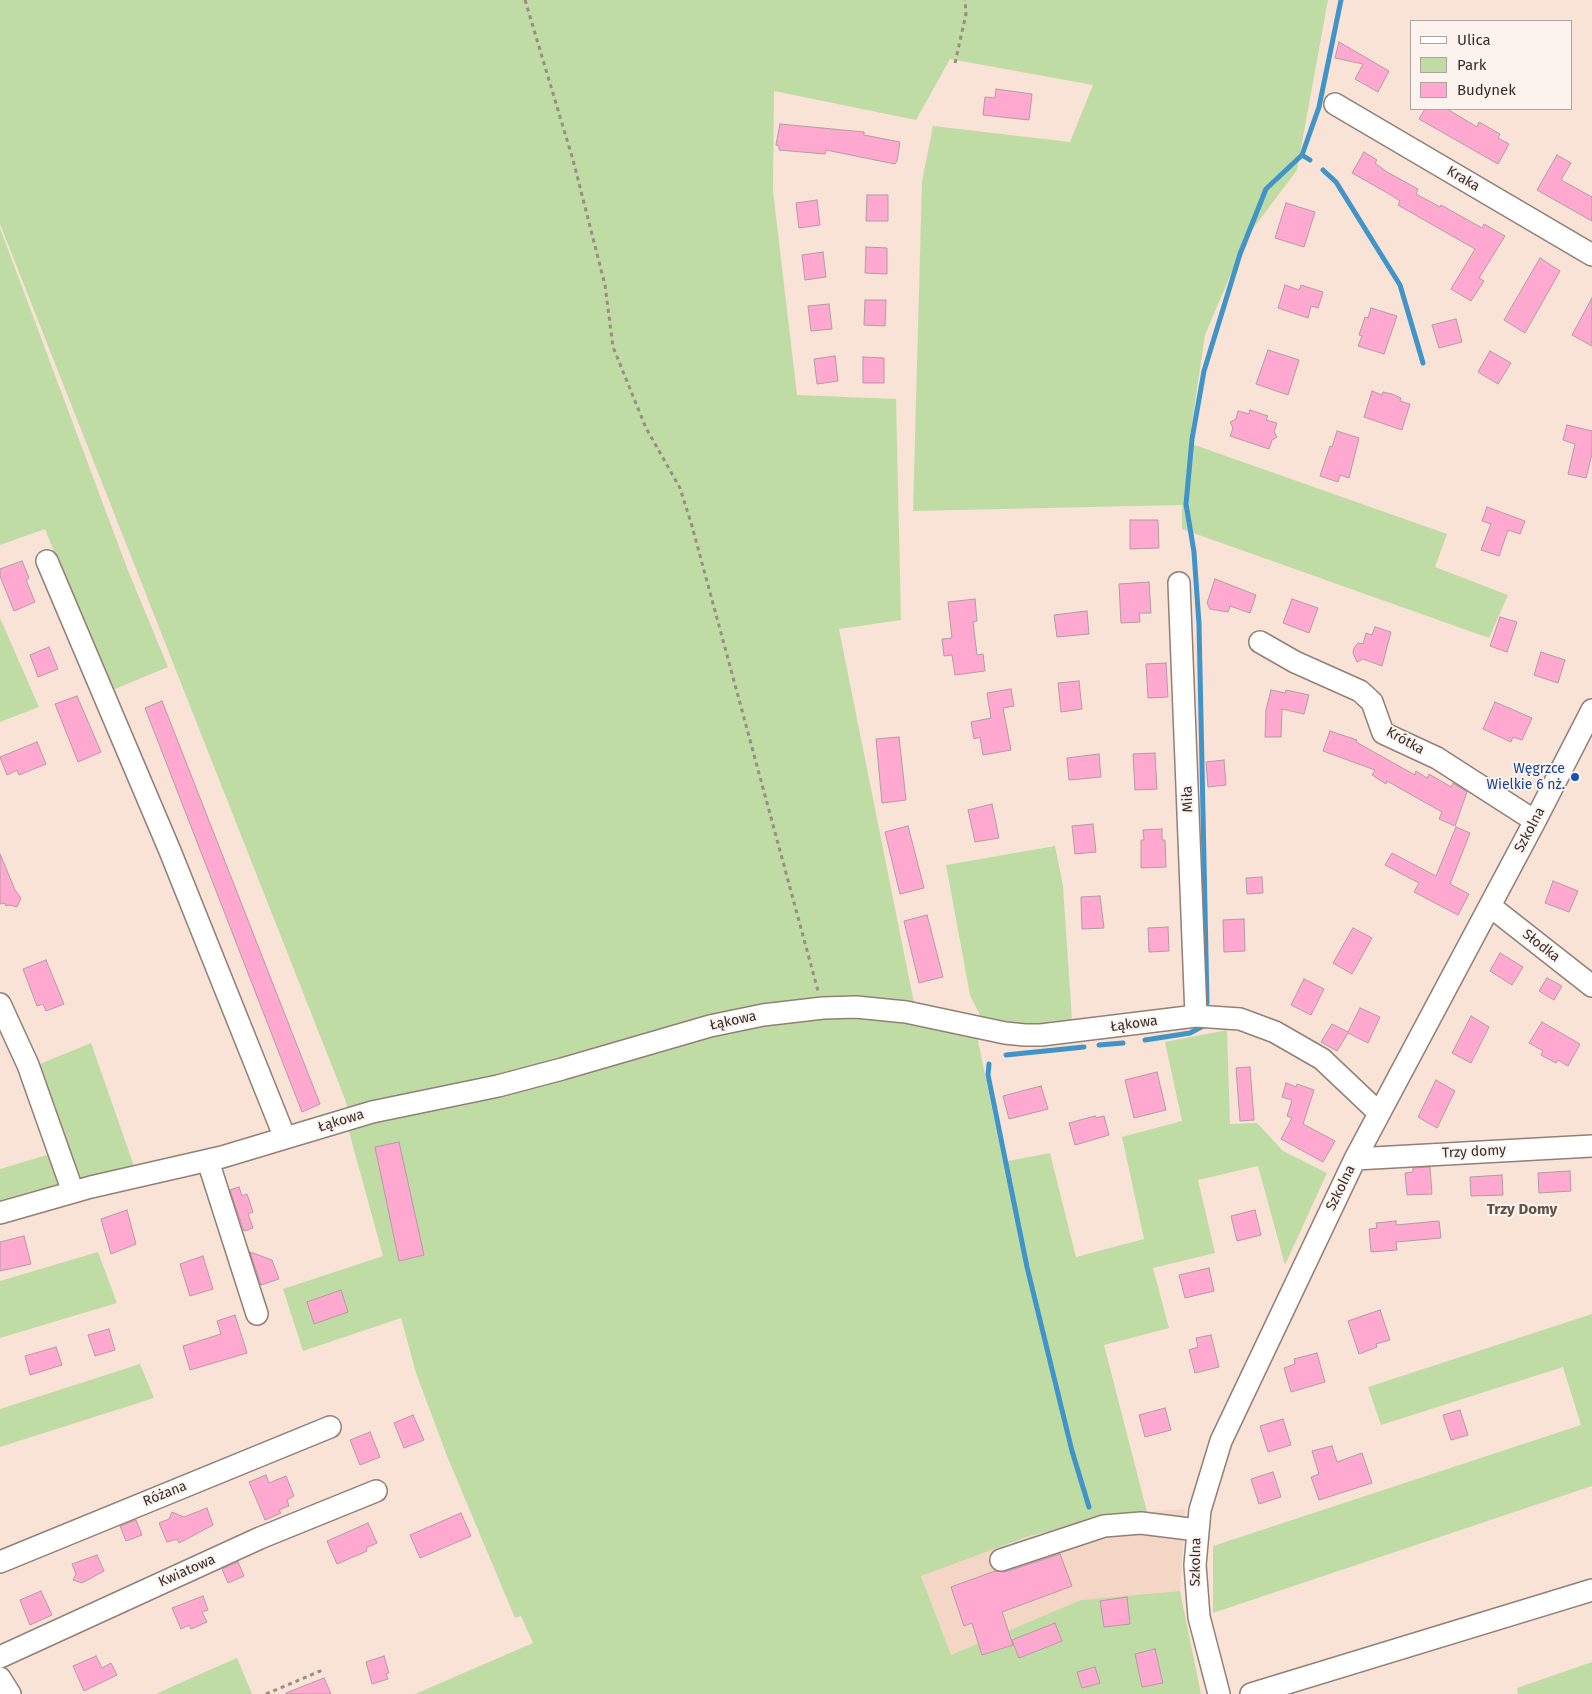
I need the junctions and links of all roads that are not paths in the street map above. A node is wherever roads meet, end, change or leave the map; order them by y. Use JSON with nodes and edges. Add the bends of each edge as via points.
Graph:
{"nodes":[{"id":1,"x":1335,"y":104,"type":"dead end"},
{"id":2,"x":1592,"y":255,"type":"edge"},
{"id":3,"x":47,"y":561,"type":"dead end"},
{"id":4,"x":1179,"y":583,"type":"dead end"},
{"id":5,"x":1260,"y":642,"type":"dead end"},
{"id":6,"x":1592,"y":710,"type":"edge"},
{"id":7,"x":1535,"y":821,"type":"junction"},
{"id":8,"x":1490,"y":906,"type":"junction"},
{"id":9,"x":1592,"y":986,"type":"edge"},
{"id":10,"x":0,"y":1004,"type":"edge"},
{"id":11,"x":1196,"y":1016,"type":"junction"},
{"id":12,"x":1379,"y":1113,"type":"junction"},
{"id":13,"x":285,"y":1138,"type":"junction"},
{"id":14,"x":1592,"y":1146,"type":"edge"},
{"id":15,"x":1355,"y":1159,"type":"junction"},
{"id":16,"x":208,"y":1161,"type":"junction"},
{"id":17,"x":73,"y":1192,"type":"junction"},
{"id":18,"x":0,"y":1213,"type":"edge"},
{"id":19,"x":258,"y":1314,"type":"dead end"},
{"id":20,"x":330,"y":1427,"type":"dead end"},
{"id":21,"x":376,"y":1491,"type":"dead end"},
{"id":22,"x":1197,"y":1530,"type":"junction"},
{"id":23,"x":1001,"y":1560,"type":"dead end"},
{"id":24,"x":0,"y":1562,"type":"edge"},
{"id":25,"x":1592,"y":1590,"type":"edge"},
{"id":26,"x":0,"y":1657,"type":"edge"},
{"id":27,"x":0,"y":1678,"type":"edge"},
{"id":28,"x":10,"y":1694,"type":"edge"},
{"id":29,"x":1220,"y":1694,"type":"edge"},
{"id":30,"x":1251,"y":1694,"type":"edge"}],
"edges":[{"from":1,"to":2,"type":"street","name":"Kraka"},
{"from":3,"to":13,"type":"street","via":[[170,851]]},
{"from":4,"to":11,"type":"street","name":"Miła"},
{"from":5,"to":7,"type":"street","name":"Krótka","via":[[1295,662],[1360,691],[1372,702],[1383,733],[1437,758]]},
{"from":6,"to":7,"type":"street","name":"Szkolna"},
{"from":7,"to":8,"type":"street","name":"Szkolna"},
{"from":8,"to":9,"type":"street","name":"Słodka"},
{"from":8,"to":12,"type":"street","name":"Szkolna"},
{"from":10,"to":17,"type":"street","via":[[28,1065]]},
{"from":11,"to":12,"type":"street","name":"Łąkowa","via":[[1240,1018],[1275,1032],[1322,1059]]},
{"from":11,"to":13,"type":"street","name":"Łąkowa","via":[[1025,1035],[890,1010],[856,1007],[763,1014],[710,1026],[553,1072],[372,1112]]},
{"from":12,"to":15,"type":"street","name":"Szkolna"},
{"from":13,"to":16,"type":"street","name":"Łąkowa"},
{"from":14,"to":15,"type":"street","name":"Trzy domy"},
{"from":15,"to":22,"type":"street","name":"Szkolna","via":[[1221,1440],[1204,1491]]},
{"from":16,"to":17,"type":"street","name":"Łąkowa"},
{"from":16,"to":19,"type":"street"},
{"from":17,"to":18,"type":"street","name":"Łąkowa"},
{"from":20,"to":24,"type":"street","name":"Różana"},
{"from":21,"to":26,"type":"street","name":"Kwiatowa","via":[[242,1546]]},
{"from":22,"to":23,"type":"street","via":[[1141,1523],[1104,1526]]},
{"from":22,"to":29,"type":"street","name":"Szkolna","via":[[1196,1600]]},
{"from":25,"to":30,"type":"street"},
{"from":27,"to":28,"type":"street"}]}
